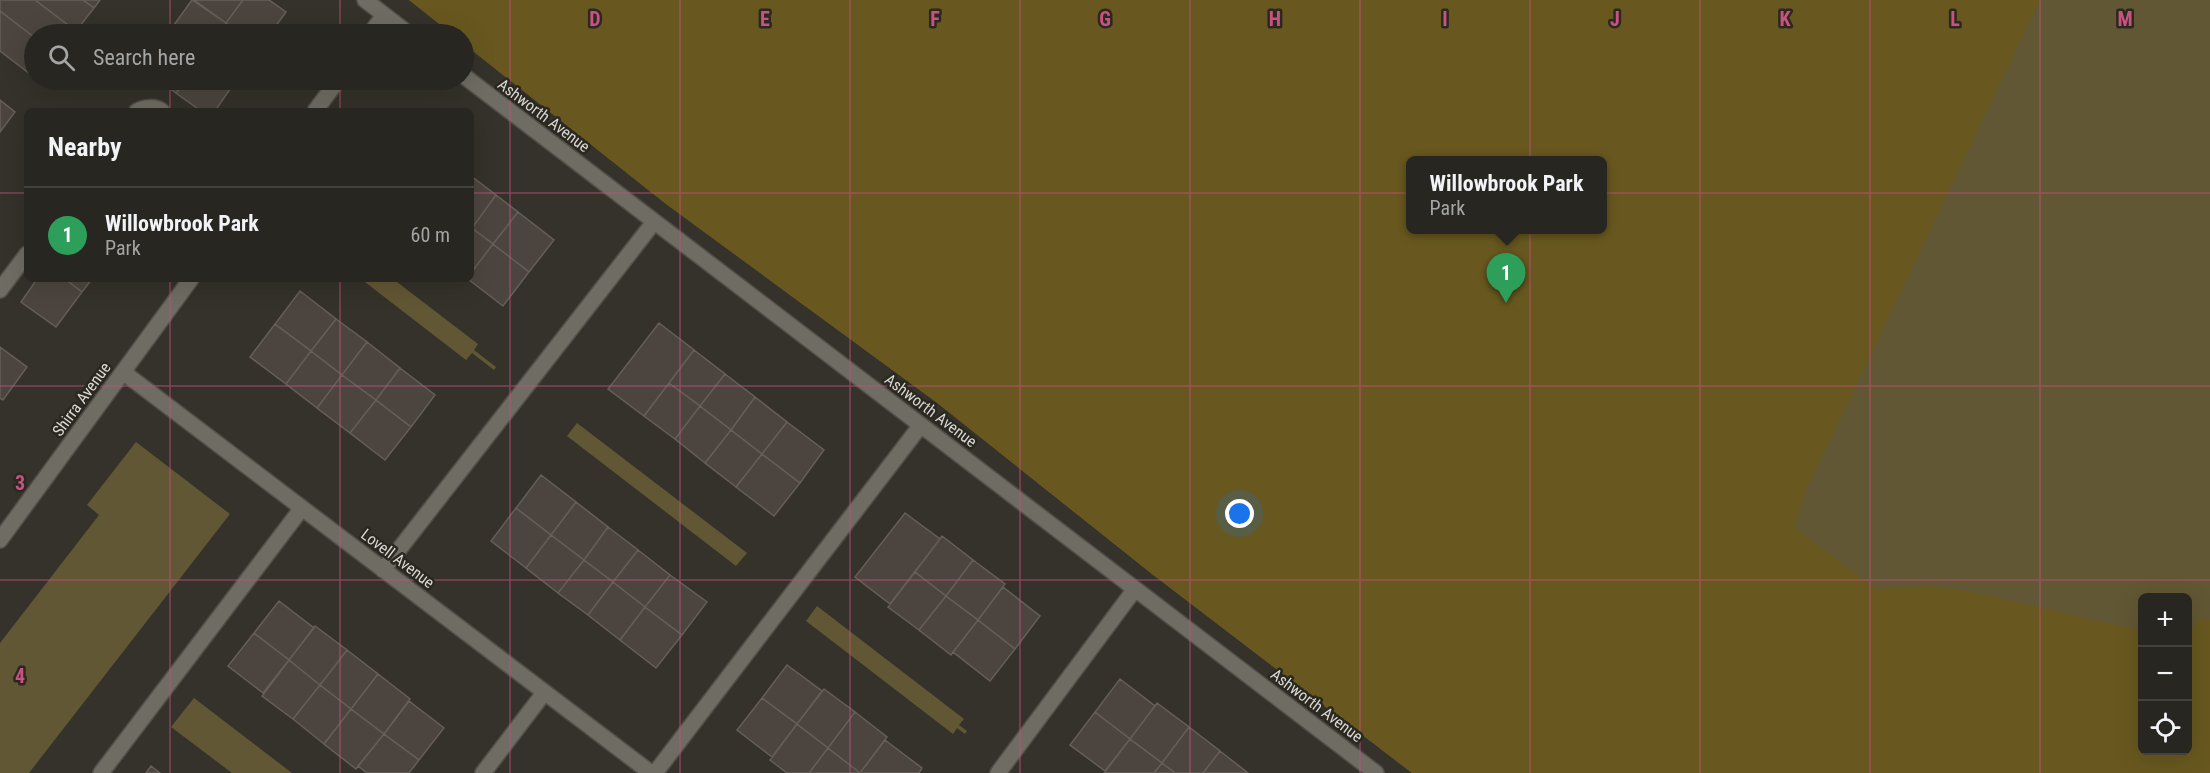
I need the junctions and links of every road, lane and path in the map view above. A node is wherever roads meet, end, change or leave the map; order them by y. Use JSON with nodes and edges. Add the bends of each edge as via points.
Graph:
{"nodes":[{"id":1,"x":365,"y":0,"type":"edge"},
{"id":2,"x":384,"y":15,"type":"junction"},
{"id":3,"x":377,"y":24,"type":"edge"},
{"id":4,"x":396,"y":24,"type":"edge"},
{"id":5,"x":474,"y":84,"type":"edge"},
{"id":6,"x":331,"y":90,"type":"edge"},
{"id":7,"x":317,"y":108,"type":"edge"},
{"id":8,"x":654,"y":222,"type":"junction"},
{"id":9,"x":24,"y":259,"type":"edge"},
{"id":10,"x":189,"y":282,"type":"edge"},
{"id":11,"x":0,"y":290,"type":"edge"},
{"id":12,"x":123,"y":372,"type":"junction"},
{"id":13,"x":921,"y":425,"type":"junction"},
{"id":14,"x":302,"y":508,"type":"junction"},
{"id":15,"x":0,"y":540,"type":"edge"},
{"id":16,"x":383,"y":570,"type":"junction"},
{"id":17,"x":1135,"y":589,"type":"junction"},
{"id":18,"x":544,"y":693,"type":"junction"},
{"id":19,"x":101,"y":773,"type":"edge"},
{"id":20,"x":483,"y":773,"type":"edge"},
{"id":21,"x":653,"y":773,"type":"edge"},
{"id":22,"x":998,"y":773,"type":"edge"},
{"id":23,"x":1376,"y":773,"type":"edge"}],
"edges":[{"from":1,"to":2,"type":"street"},
{"from":2,"to":3,"type":"street"},
{"from":2,"to":4,"type":"street"},
{"from":5,"to":8,"type":"street","name":"Ashworth Avenue"},
{"from":6,"to":7,"type":"street"},
{"from":8,"to":13,"type":"street","name":"Ashworth Avenue"},
{"from":8,"to":16,"type":"street"},
{"from":9,"to":11,"type":"street"},
{"from":10,"to":12,"type":"street","name":"Shirra Avenue"},
{"from":12,"to":14,"type":"street","name":"Lovell Avenue"},
{"from":12,"to":15,"type":"street","name":"Shirra Avenue"},
{"from":13,"to":17,"type":"street","name":"Ashworth Avenue"},
{"from":13,"to":21,"type":"street"},
{"from":14,"to":16,"type":"street","name":"Lovell Avenue"},
{"from":14,"to":19,"type":"street"},
{"from":16,"to":18,"type":"street","name":"Lovell Avenue"},
{"from":17,"to":22,"type":"street"},
{"from":17,"to":23,"type":"street","name":"Ashworth Avenue"},
{"from":18,"to":20,"type":"street"},
{"from":18,"to":21,"type":"street","name":"Lovell Avenue"}]}
